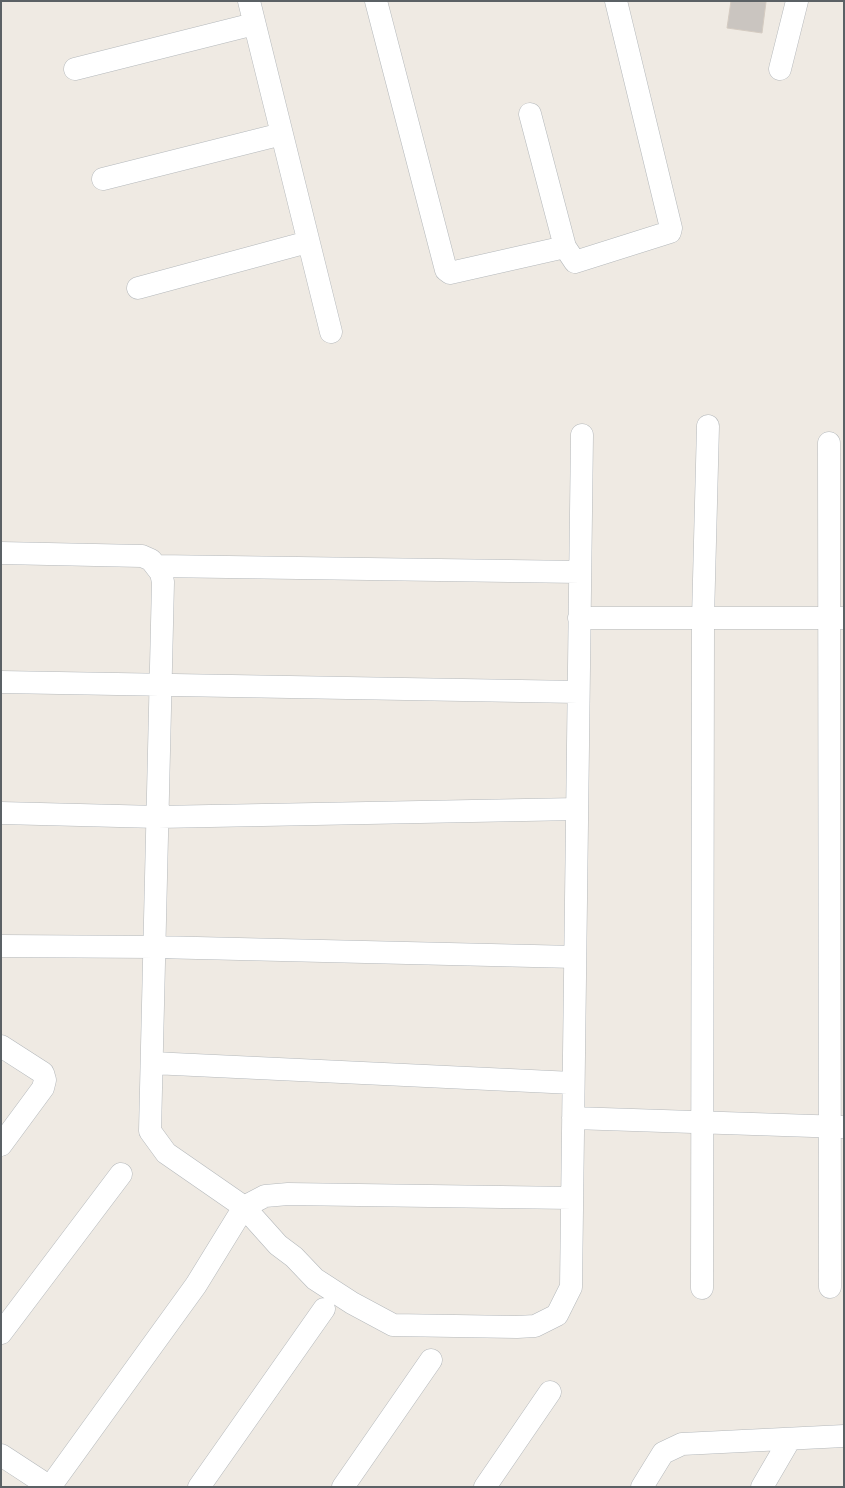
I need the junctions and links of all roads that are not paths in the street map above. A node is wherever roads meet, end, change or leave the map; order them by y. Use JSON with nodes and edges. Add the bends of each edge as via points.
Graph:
{"nodes":[{"id":1,"x":248,"y":1,"type":"edge"},
{"id":2,"x":376,"y":1,"type":"edge"},
{"id":3,"x":616,"y":1,"type":"edge"},
{"id":4,"x":797,"y":1,"type":"edge"},
{"id":5,"x":254,"y":24,"type":"junction"},
{"id":6,"x":75,"y":69,"type":"dead end"},
{"id":7,"x":780,"y":69,"type":"dead end"},
{"id":8,"x":530,"y":114,"type":"dead end"},
{"id":9,"x":282,"y":134,"type":"junction"},
{"id":10,"x":103,"y":179,"type":"dead end"},
{"id":11,"x":308,"y":242,"type":"junction"},
{"id":12,"x":565,"y":247,"type":"junction"},
{"id":13,"x":138,"y":288,"type":"dead end"},
{"id":14,"x":331,"y":332,"type":"dead end"},
{"id":15,"x":708,"y":426,"type":"dead end"},
{"id":16,"x":582,"y":435,"type":"dead end"},
{"id":17,"x":829,"y":443,"type":"dead end"},
{"id":18,"x":1,"y":553,"type":"edge"},
{"id":19,"x":157,"y":566,"type":"junction"},
{"id":20,"x":580,"y":572,"type":"junction"},
{"id":21,"x":579,"y":618,"type":"junction"},
{"id":22,"x":703,"y":618,"type":"junction"},
{"id":23,"x":836,"y":618,"type":"edge"},
{"id":24,"x":1,"y":682,"type":"edge"},
{"id":25,"x":161,"y":684,"type":"junction"},
{"id":26,"x":578,"y":692,"type":"junction"},
{"id":27,"x":577,"y":809,"type":"junction"},
{"id":28,"x":1,"y":813,"type":"edge"},
{"id":29,"x":158,"y":817,"type":"junction"},
{"id":30,"x":1,"y":946,"type":"edge"},
{"id":31,"x":155,"y":947,"type":"junction"},
{"id":32,"x":575,"y":957,"type":"junction"},
{"id":33,"x":1,"y":1046,"type":"edge"},
{"id":34,"x":152,"y":1063,"type":"junction"},
{"id":35,"x":573,"y":1083,"type":"junction"},
{"id":36,"x":573,"y":1118,"type":"junction"},
{"id":37,"x":702,"y":1122,"type":"junction"},
{"id":38,"x":837,"y":1127,"type":"edge"},
{"id":39,"x":1,"y":1145,"type":"edge"},
{"id":40,"x":121,"y":1174,"type":"dead end"},
{"id":41,"x":572,"y":1198,"type":"junction"},
{"id":42,"x":244,"y":1207,"type":"junction"},
{"id":43,"x":830,"y":1287,"type":"dead end"},
{"id":44,"x":702,"y":1288,"type":"dead end"},
{"id":45,"x":324,"y":1309,"type":"dead end"},
{"id":46,"x":1,"y":1333,"type":"edge"},
{"id":47,"x":432,"y":1360,"type":"dead end"},
{"id":48,"x":550,"y":1392,"type":"dead end"},
{"id":49,"x":844,"y":1436,"type":"edge"},
{"id":50,"x":790,"y":1439,"type":"junction"},
{"id":51,"x":1,"y":1455,"type":"edge"},
{"id":52,"x":199,"y":1487,"type":"edge"},
{"id":53,"x":343,"y":1487,"type":"edge"},
{"id":54,"x":485,"y":1487,"type":"edge"},
{"id":55,"x":642,"y":1487,"type":"edge"},
{"id":56,"x":762,"y":1487,"type":"edge"}],
"edges":[{"from":1,"to":5,"type":"street"},
{"from":2,"to":12,"type":"street","via":[[447,272]]},
{"from":3,"to":12,"type":"street","via":[[671,228],[670,232],[575,262]]},
{"from":4,"to":7,"type":"street"},
{"from":5,"to":6,"type":"street"},
{"from":5,"to":9,"type":"street"},
{"from":8,"to":12,"type":"street"},
{"from":9,"to":10,"type":"street"},
{"from":9,"to":11,"type":"street"},
{"from":11,"to":13,"type":"street"},
{"from":11,"to":14,"type":"street"},
{"from":15,"to":22,"type":"street"},
{"from":16,"to":20,"type":"street"},
{"from":17,"to":23,"type":"street"},
{"from":18,"to":19,"type":"street","via":[[142,556]]},
{"from":19,"to":20,"type":"street"},
{"from":19,"to":25,"type":"street","via":[[163,582]]},
{"from":20,"to":21,"type":"street"},
{"from":21,"to":22,"type":"street"},
{"from":21,"to":26,"type":"street"},
{"from":22,"to":23,"type":"street"},
{"from":22,"to":37,"type":"street"},
{"from":23,"to":38,"type":"street"},
{"from":24,"to":25,"type":"street"},
{"from":25,"to":26,"type":"street"},
{"from":25,"to":29,"type":"street"},
{"from":26,"to":27,"type":"street"},
{"from":27,"to":29,"type":"street"},
{"from":27,"to":32,"type":"street"},
{"from":28,"to":29,"type":"street"},
{"from":29,"to":31,"type":"street"},
{"from":30,"to":31,"type":"street"},
{"from":31,"to":32,"type":"street"},
{"from":31,"to":34,"type":"street"},
{"from":32,"to":35,"type":"street"},
{"from":33,"to":39,"type":"street","via":[[43,1073],[45,1080],[43,1088]]},
{"from":34,"to":35,"type":"street"},
{"from":34,"to":42,"type":"street","via":[[150,1131],[166,1153]]},
{"from":35,"to":36,"type":"street"},
{"from":36,"to":37,"type":"street"},
{"from":36,"to":41,"type":"street"},
{"from":37,"to":38,"type":"street"},
{"from":37,"to":44,"type":"street"},
{"from":38,"to":43,"type":"street"},
{"from":40,"to":46,"type":"street"},
{"from":41,"to":42,"type":"street","via":[[288,1194],[264,1196]]},
{"from":41,"to":42,"type":"street","via":[[571,1287],[557,1315],[535,1326],[511,1327],[393,1325],[352,1303],[315,1278],[278,1245]]},
{"from":42,"to":51,"type":"street","via":[[196,1286],[50,1487]]},
{"from":45,"to":52,"type":"street"},
{"from":47,"to":53,"type":"street"},
{"from":48,"to":54,"type":"street"},
{"from":49,"to":50,"type":"street"},
{"from":50,"to":55,"type":"street","via":[[682,1444],[663,1453]]},
{"from":50,"to":56,"type":"street"}]}
